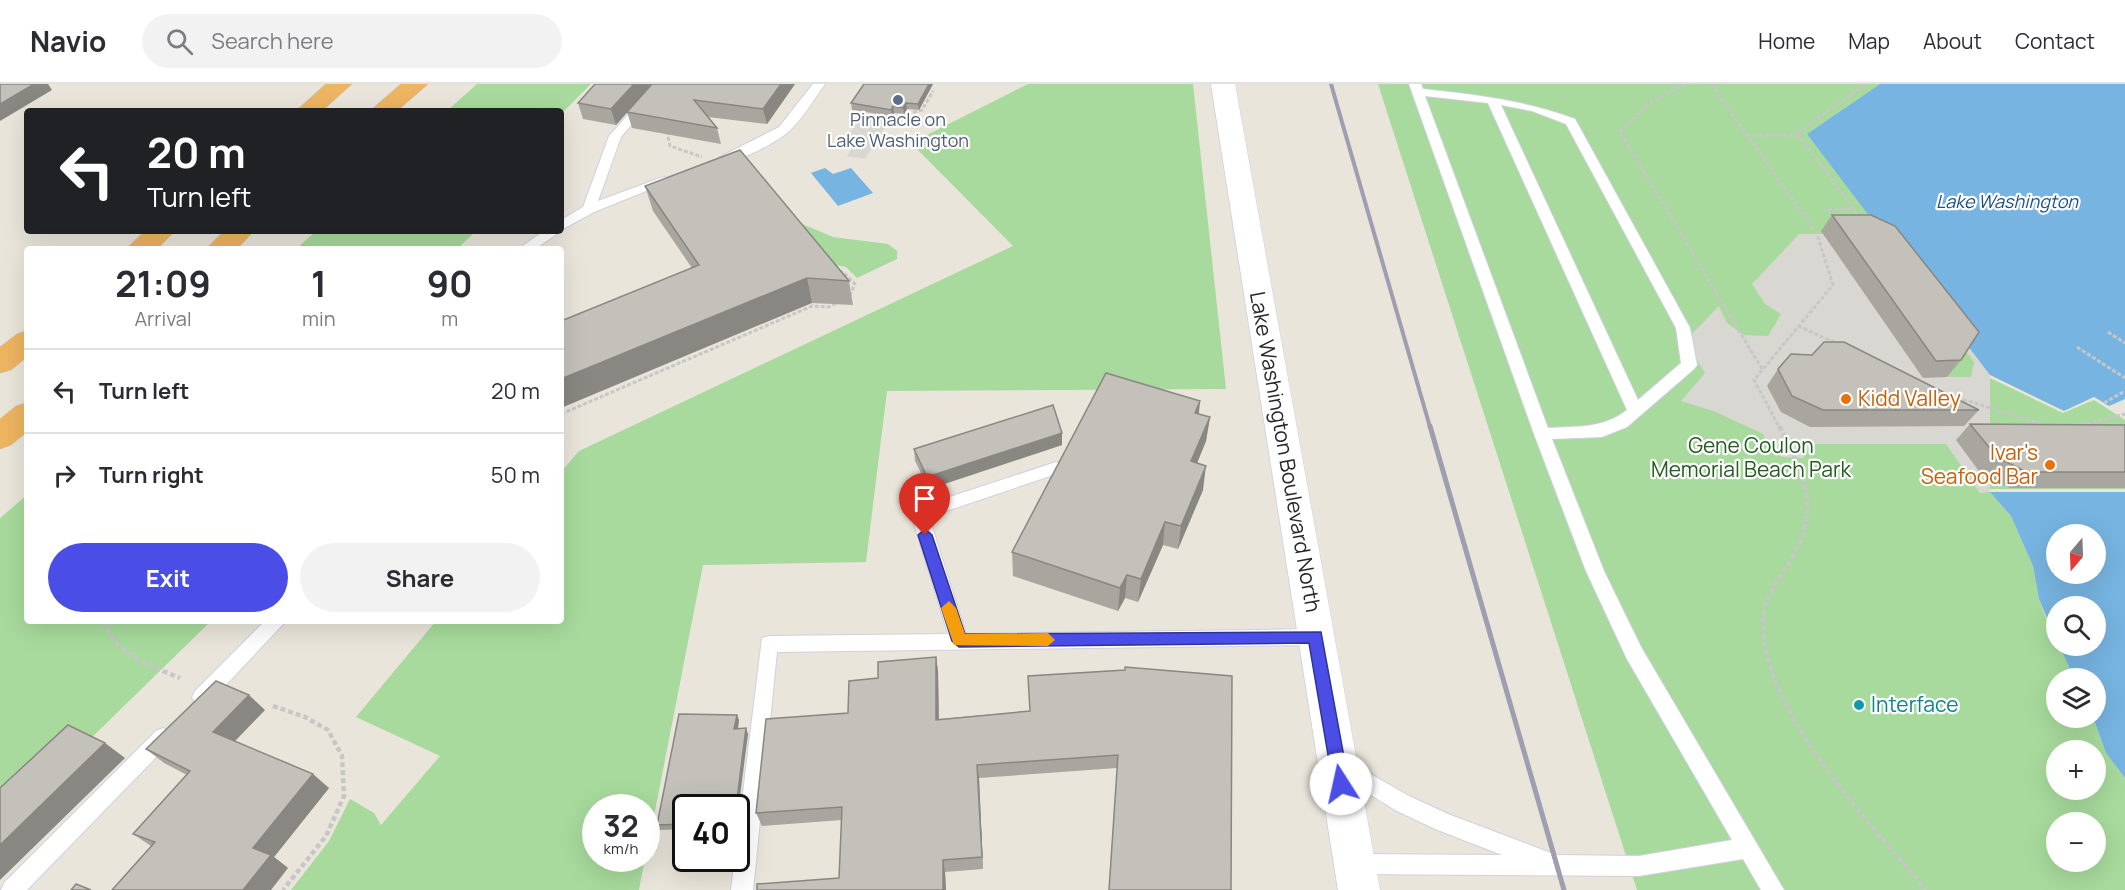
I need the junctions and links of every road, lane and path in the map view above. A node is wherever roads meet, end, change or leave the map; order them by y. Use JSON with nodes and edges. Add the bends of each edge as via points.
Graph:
{"nodes":[{"id":1,"x":313,"y":84,"type":"edge"},
{"id":2,"x":340,"y":84,"type":"edge"},
{"id":3,"x":409,"y":84,"type":"edge"},
{"id":4,"x":416,"y":84,"type":"edge"},
{"id":5,"x":661,"y":84,"type":"edge"},
{"id":6,"x":819,"y":84,"type":"edge"},
{"id":7,"x":1223,"y":84,"type":"edge"},
{"id":8,"x":1685,"y":84,"type":"edge"},
{"id":9,"x":1711,"y":84,"type":"edge"},
{"id":10,"x":1866,"y":84,"type":"edge"},
{"id":11,"x":1417,"y":88,"type":"edge"},
{"id":12,"x":933,"y":91,"type":"dead end"},
{"id":13,"x":1493,"y":100,"type":"junction"},
{"id":14,"x":299,"y":108,"type":"edge"},
{"id":15,"x":384,"y":108,"type":"edge"},
{"id":16,"x":385,"y":108,"type":"edge"},
{"id":17,"x":890,"y":119,"type":"edge"},
{"id":18,"x":667,"y":129,"type":"edge"},
{"id":19,"x":1747,"y":135,"type":"junction"},
{"id":20,"x":1799,"y":135,"type":"junction"},
{"id":21,"x":708,"y":161,"type":"joint"},
{"id":22,"x":680,"y":176,"type":"edge"},
{"id":23,"x":589,"y":209,"type":"junction"},
{"id":24,"x":1854,"y":209,"type":"junction"},
{"id":25,"x":1837,"y":223,"type":"edge"},
{"id":26,"x":564,"y":224,"type":"edge"},
{"id":27,"x":1866,"y":225,"type":"edge"},
{"id":28,"x":1814,"y":230,"type":"junction"},
{"id":29,"x":1823,"y":230,"type":"dead end"},
{"id":30,"x":145,"y":234,"type":"edge"},
{"id":31,"x":158,"y":234,"type":"edge"},
{"id":32,"x":238,"y":234,"type":"edge"},
{"id":33,"x":549,"y":234,"type":"edge"},
{"id":34,"x":131,"y":246,"type":"edge"},
{"id":35,"x":144,"y":246,"type":"edge"},
{"id":36,"x":224,"y":246,"type":"edge"},
{"id":37,"x":530,"y":246,"type":"edge"},
{"id":38,"x":832,"y":271,"type":"edge"},
{"id":39,"x":1798,"y":327,"type":"junction"},
{"id":40,"x":2108,"y":332,"type":"dead end"},
{"id":41,"x":2125,"y":343,"type":"edge"},
{"id":42,"x":1842,"y":346,"type":"edge"},
{"id":43,"x":2077,"y":347,"type":"dead end"},
{"id":44,"x":1762,"y":370,"type":"junction"},
{"id":45,"x":2125,"y":378,"type":"edge"},
{"id":46,"x":2125,"y":392,"type":"edge"},
{"id":47,"x":1943,"y":393,"type":"edge"},
{"id":48,"x":2104,"y":403,"type":"dead end"},
{"id":49,"x":1635,"y":411,"type":"junction"},
{"id":50,"x":564,"y":413,"type":"edge"},
{"id":51,"x":2125,"y":414,"type":"edge"},
{"id":52,"x":24,"y":417,"type":"edge"},
{"id":53,"x":2052,"y":427,"type":"edge"},
{"id":54,"x":2072,"y":428,"type":"edge"},
{"id":55,"x":1542,"y":435,"type":"junction"},
{"id":56,"x":0,"y":437,"type":"edge"},
{"id":57,"x":1056,"y":468,"type":"edge"},
{"id":58,"x":105,"y":624,"type":"edge"},
{"id":59,"x":274,"y":624,"type":"edge"},
{"id":60,"x":1316,"y":637,"type":"junction"},
{"id":61,"x":959,"y":641,"type":"junction"},
{"id":62,"x":208,"y":691,"type":"junction"},
{"id":63,"x":273,"y":706,"type":"dead end"},
{"id":64,"x":191,"y":708,"type":"edge"},
{"id":65,"x":175,"y":724,"type":"edge"},
{"id":66,"x":1337,"y":763,"type":"junction"},
{"id":67,"x":1746,"y":848,"type":"junction"},
{"id":68,"x":1557,"y":866,"type":"junction"},
{"id":69,"x":1357,"y":877,"type":"edge"},
{"id":70,"x":12,"y":890,"type":"edge"},
{"id":71,"x":283,"y":890,"type":"edge"},
{"id":72,"x":742,"y":890,"type":"edge"},
{"id":73,"x":1773,"y":890,"type":"edge"},
{"id":74,"x":1926,"y":890,"type":"edge"}],
"edges":[{"from":1,"to":14,"type":"highway"},
{"from":2,"to":14,"type":"highway"},
{"from":3,"to":15,"type":"highway"},
{"from":4,"to":16,"type":"highway"},
{"from":5,"to":23,"type":"lane","via":[[615,136]]},
{"from":6,"to":21,"type":"lane","via":[[783,129],[740,154]]},
{"from":7,"to":60,"type":"street","name":"Lake Washington Boulevard North"},
{"from":8,"to":44,"type":"path","via":[[1638,110],[1620,132]]},
{"from":9,"to":19,"type":"path"},
{"from":10,"to":20,"type":"path"},
{"from":11,"to":13,"type":"lane"},
{"from":11,"to":55,"type":"lane"},
{"from":12,"to":17,"type":"path","via":[[922,110]]},
{"from":13,"to":49,"type":"lane"},
{"from":13,"to":49,"type":"lane","via":[[1535,108],[1571,122],[1683,328],[1689,365]]},
{"from":18,"to":21,"type":"path","via":[[670,146]]},
{"from":19,"to":20,"type":"path"},
{"from":19,"to":28,"type":"path"},
{"from":20,"to":24,"type":"path"},
{"from":22,"to":23,"type":"lane"},
{"from":23,"to":26,"type":"lane"},
{"from":24,"to":25,"type":"path","via":[[1827,209]]},
{"from":24,"to":27,"type":"path"},
{"from":28,"to":29,"type":"path"},
{"from":28,"to":39,"type":"path","via":[[1833,285]]},
{"from":30,"to":34,"type":"highway"},
{"from":31,"to":35,"type":"highway"},
{"from":32,"to":36,"type":"highway"},
{"from":33,"to":37,"type":"lane"},
{"from":38,"to":50,"type":"path","via":[[843,272],[855,284],[849,297],[828,307],[813,306]]},
{"from":39,"to":42,"type":"path"},
{"from":39,"to":44,"type":"path"},
{"from":40,"to":41,"type":"path"},
{"from":43,"to":45,"type":"path"},
{"from":44,"to":74,"type":"path","via":[[1754,380],[1796,465],[1808,500],[1806,531],[1774,586],[1763,616],[1766,657],[1787,709],[1828,770]]},
{"from":46,"to":48,"type":"path"},
{"from":47,"to":53,"type":"path"},
{"from":49,"to":55,"type":"lane","via":[[1621,423],[1602,431]]},
{"from":51,"to":54,"type":"path"},
{"from":52,"to":56,"type":"highway"},
{"from":55,"to":67,"type":"lane","via":[[1595,571],[1634,653]]},
{"from":57,"to":61,"type":"lane","via":[[919,514]]},
{"from":58,"to":62,"type":"path","via":[[110,641],[128,655]]},
{"from":59,"to":62,"type":"lane"},
{"from":60,"to":61,"type":"lane"},
{"from":60,"to":66,"type":"street","name":"Lake Washington Boulevard North"},
{"from":61,"to":72,"type":"lane","via":[[769,644]]},
{"from":62,"to":64,"type":"lane"},
{"from":63,"to":71,"type":"path","via":[[328,730],[342,756],[344,786],[344,796],[326,836]]},
{"from":65,"to":70,"type":"lane"},
{"from":66,"to":68,"type":"lane","via":[[1402,803],[1442,822]]},
{"from":66,"to":69,"type":"street","name":"Lake Washington Boulevard North"},
{"from":67,"to":68,"type":"lane","via":[[1639,866]]},
{"from":67,"to":73,"type":"lane"},
{"from":68,"to":69,"type":"lane"}]}
